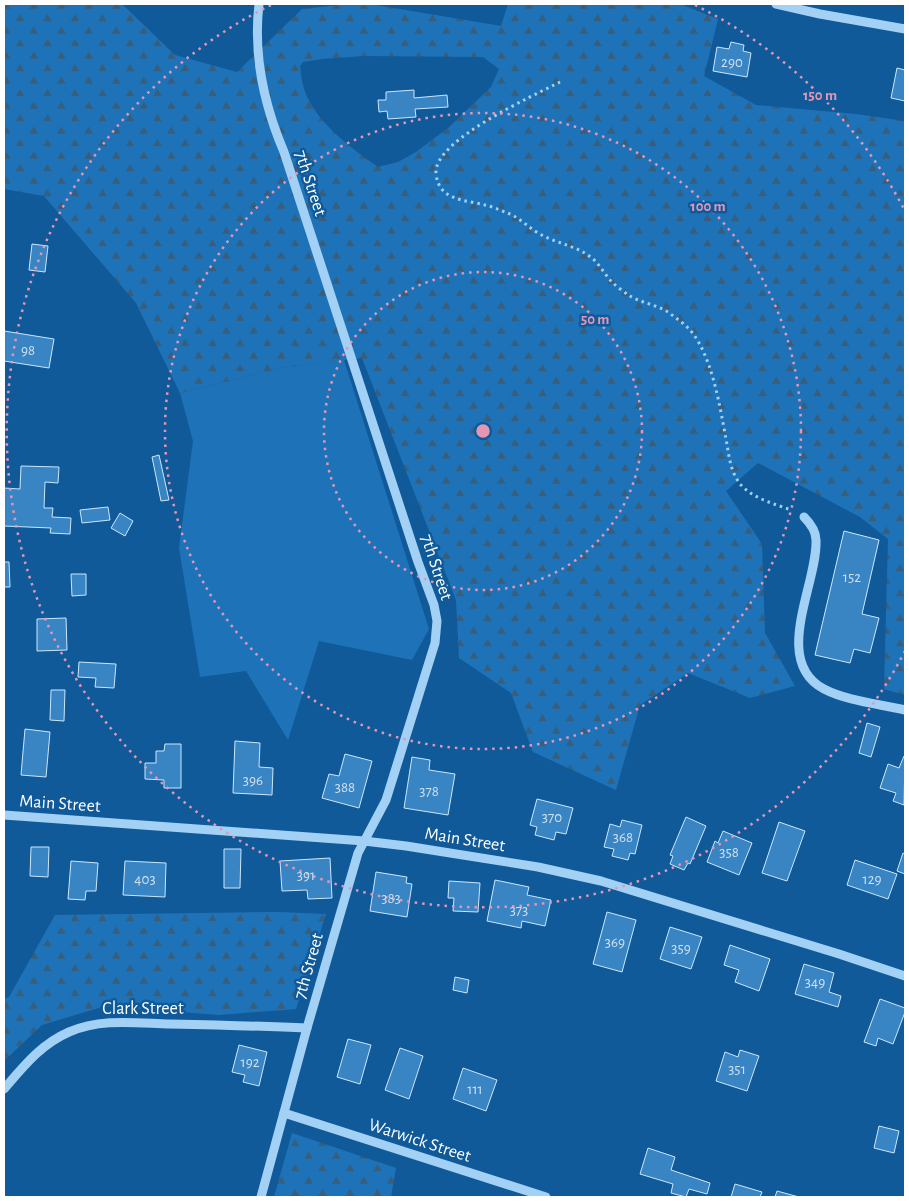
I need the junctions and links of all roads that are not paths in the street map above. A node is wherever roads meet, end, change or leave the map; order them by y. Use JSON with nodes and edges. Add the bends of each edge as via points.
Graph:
{"nodes":[{"id":1,"x":259,"y":4,"type":"edge"},
{"id":2,"x":776,"y":4,"type":"edge"},
{"id":3,"x":905,"y":29,"type":"edge"},
{"id":4,"x":804,"y":516,"type":"road end"},
{"id":5,"x":905,"y":710,"type":"edge"},
{"id":6,"x":4,"y":815,"type":"edge"},
{"id":7,"x":364,"y":841,"type":"junction"},
{"id":8,"x":905,"y":976,"type":"edge"},
{"id":9,"x":307,"y":1028,"type":"junction"},
{"id":10,"x":4,"y":1089,"type":"edge"},
{"id":11,"x":284,"y":1113,"type":"junction"},
{"id":12,"x":260,"y":1197,"type":"edge"},
{"id":13,"x":546,"y":1197,"type":"edge"}],
"edges":[{"from":1,"to":7,"type":"street","name":"7th Street","via":[[259,67],[264,97],[437,621],[435,643],[386,800]]},
{"from":2,"to":3,"type":"street"},
{"from":4,"to":5,"type":"street","via":[[816,538],[814,568],[800,624],[799,653],[804,669],[824,689]]},
{"from":6,"to":7,"type":"street","name":"Main Street"},
{"from":7,"to":8,"type":"street","name":"Main Street","via":[[538,867],[601,881]]},
{"from":7,"to":9,"type":"street","name":"7th Street"},
{"from":9,"to":10,"type":"street","name":"Clark Street","via":[[108,1022],[84,1026],[66,1033],[36,1053]]},
{"from":9,"to":11,"type":"street","name":"7th Street"},
{"from":11,"to":12,"type":"street","name":"7th Street"},
{"from":11,"to":13,"type":"street","name":"Warwick Street"}]}
